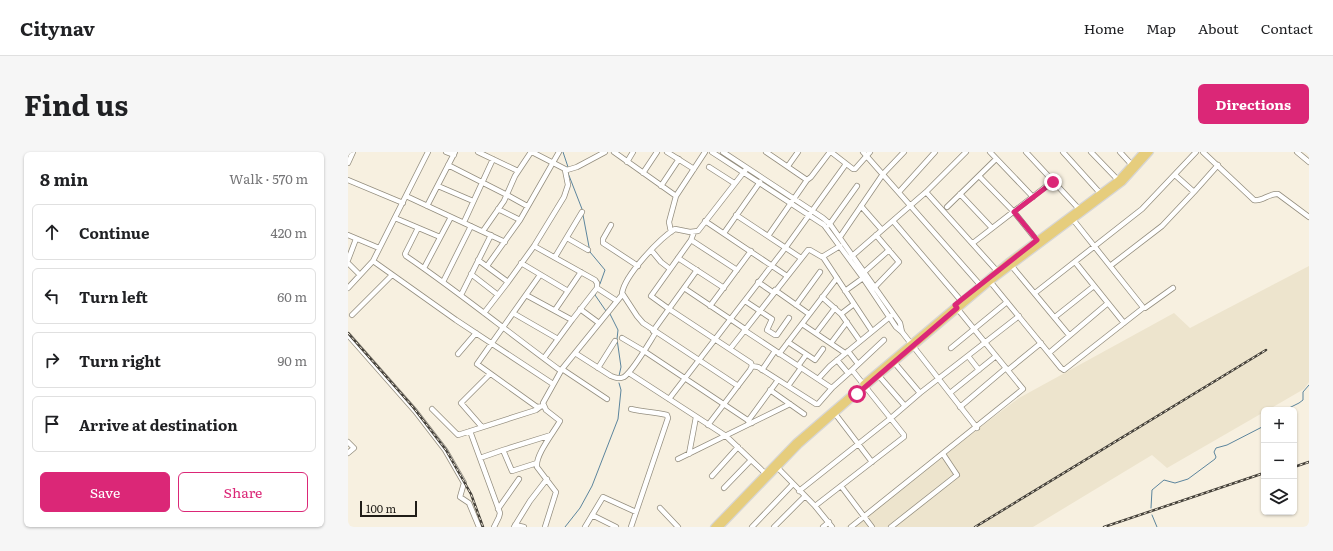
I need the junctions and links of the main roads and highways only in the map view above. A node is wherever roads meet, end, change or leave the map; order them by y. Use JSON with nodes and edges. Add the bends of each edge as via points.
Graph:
{"nodes":[{"id":1,"x":1143,"y":152,"type":"edge"},
{"id":2,"x":1150,"y":152,"type":"edge"},
{"id":3,"x":1119,"y":181,"type":"junction"},
{"id":4,"x":1071,"y":218,"type":"junction"},
{"id":5,"x":1010,"y":263,"type":"junction"},
{"id":6,"x":989,"y":280,"type":"junction"},
{"id":7,"x":893,"y":361,"type":"junction"},
{"id":8,"x":864,"y":386,"type":"junction"},
{"id":9,"x":721,"y":525,"type":"edge"},
{"id":10,"x":714,"y":527,"type":"edge"}],
"edges":[{"from":1,"to":3,"type":"main road"},
{"from":2,"to":3,"type":"main road"},
{"from":3,"to":4,"type":"main road"},
{"from":3,"to":4,"type":"main road","via":[[1079,209]]},
{"from":4,"to":5,"type":"main road"},
{"from":5,"to":6,"type":"main road"},
{"from":5,"to":6,"type":"main road"},
{"from":6,"to":7,"type":"main road"},
{"from":7,"to":8,"type":"main road"},
{"from":7,"to":8,"type":"main road","via":[[879,376]]},
{"from":8,"to":9,"type":"main road","via":[[796,442]]},
{"from":9,"to":10,"type":"main road"}]}
